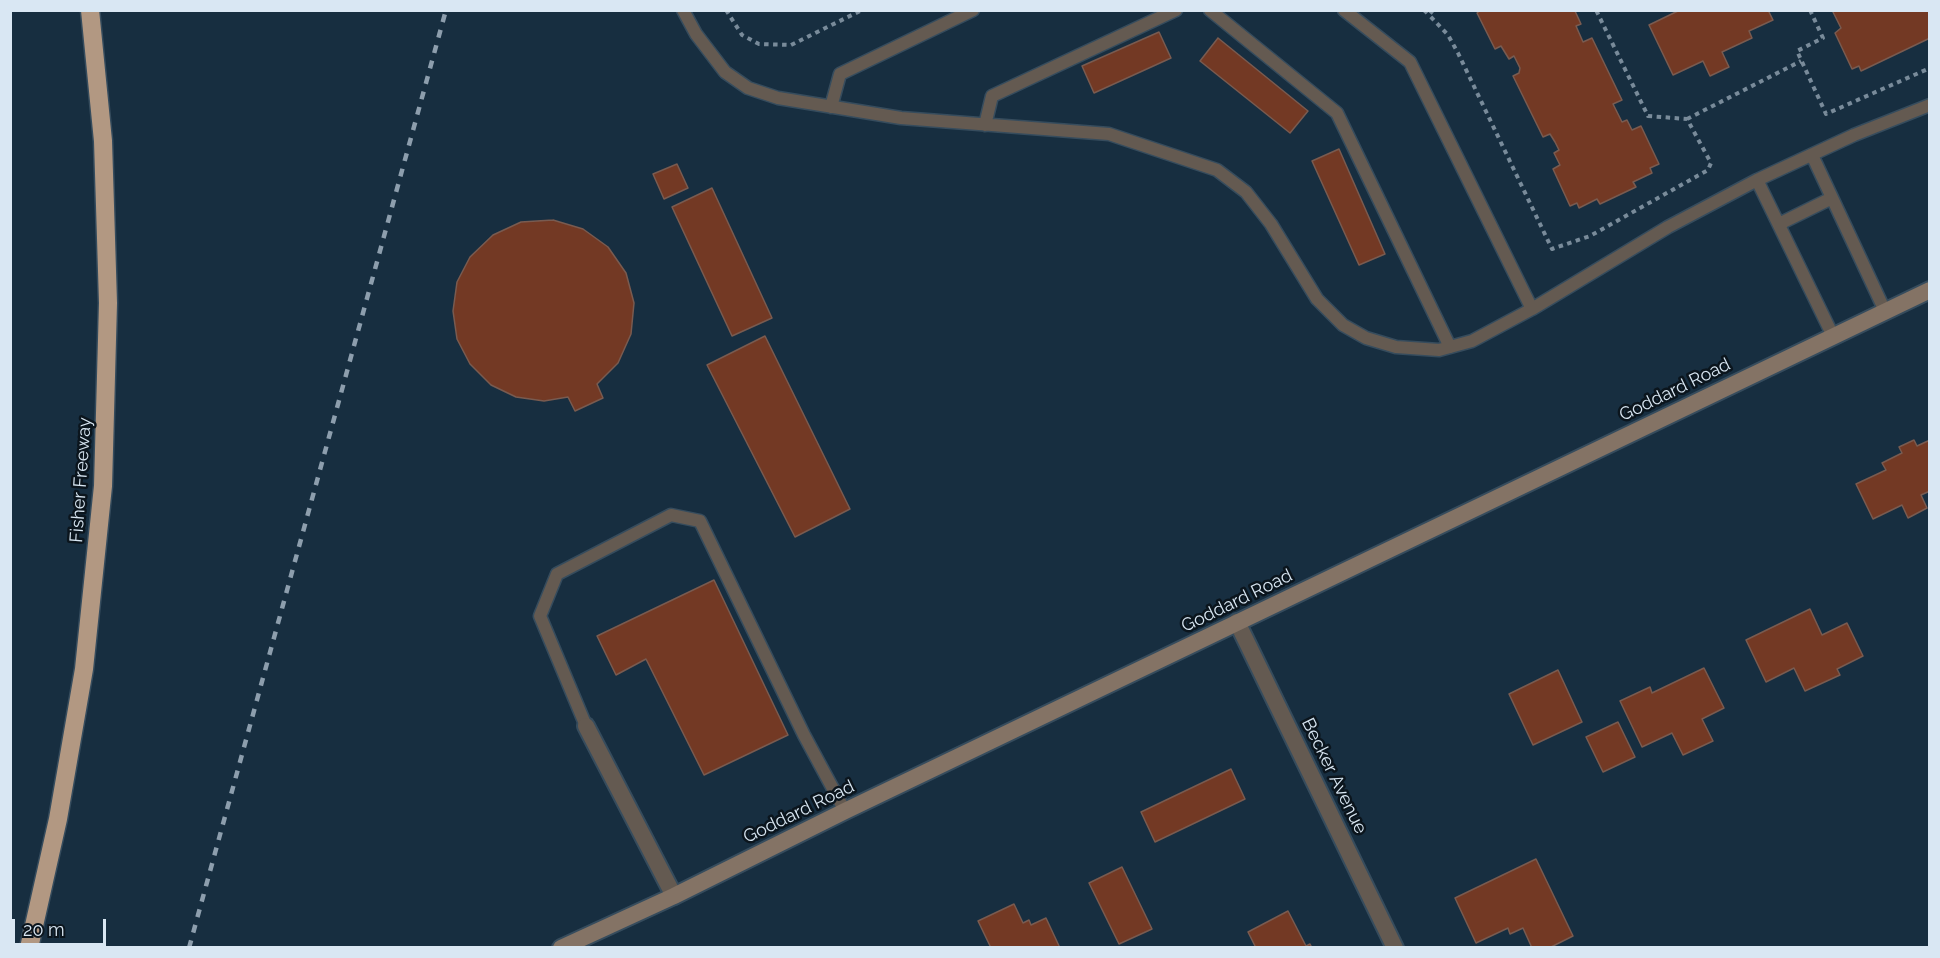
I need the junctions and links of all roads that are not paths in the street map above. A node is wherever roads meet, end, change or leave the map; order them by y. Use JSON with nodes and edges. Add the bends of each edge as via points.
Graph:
{"nodes":[{"id":1,"x":90,"y":10,"type":"edge"},
{"id":2,"x":683,"y":10,"type":"edge"},
{"id":3,"x":973,"y":10,"type":"edge"},
{"id":4,"x":1176,"y":10,"type":"edge"},
{"id":5,"x":1210,"y":10,"type":"edge"},
{"id":6,"x":1344,"y":10,"type":"edge"},
{"id":7,"x":1929,"y":105,"type":"edge"},
{"id":8,"x":831,"y":107,"type":"junction"},
{"id":9,"x":985,"y":125,"type":"junction"},
{"id":10,"x":1812,"y":155,"type":"junction"},
{"id":11,"x":1757,"y":180,"type":"junction"},
{"id":12,"x":1832,"y":198,"type":"junction"},
{"id":13,"x":1779,"y":224,"type":"junction"},
{"id":14,"x":1929,"y":290,"type":"edge"},
{"id":15,"x":1532,"y":309,"type":"junction"},
{"id":16,"x":1885,"y":311,"type":"junction"},
{"id":17,"x":1833,"y":336,"type":"junction"},
{"id":18,"x":1450,"y":347,"type":"junction"},
{"id":19,"x":1237,"y":622,"type":"junction"},
{"id":20,"x":586,"y":726,"type":"joint"},
{"id":21,"x":845,"y":811,"type":"junction"},
{"id":22,"x":674,"y":896,"type":"junction"},
{"id":23,"x":29,"y":948,"type":"edge"},
{"id":24,"x":561,"y":948,"type":"edge"},
{"id":25,"x":1395,"y":948,"type":"edge"}],
"edges":[{"from":1,"to":23,"type":"highway","name":"Fisher Freeway","via":[[103,141],[108,303],[103,486],[84,669],[58,819]]},
{"from":2,"to":8,"type":"lane","via":[[711,56],[748,88],[778,98]]},
{"from":3,"to":8,"type":"lane","via":[[840,74]]},
{"from":4,"to":9,"type":"lane","via":[[992,96]]},
{"from":5,"to":18,"type":"lane","via":[[1337,113]]},
{"from":6,"to":15,"type":"lane","via":[[1410,62]]},
{"from":7,"to":10,"type":"lane"},
{"from":8,"to":9,"type":"lane"},
{"from":9,"to":18,"type":"lane","via":[[1109,134],[1217,170],[1246,192],[1271,224],[1317,299],[1343,325],[1366,338],[1395,347]]},
{"from":10,"to":11,"type":"lane"},
{"from":10,"to":12,"type":"lane"},
{"from":11,"to":13,"type":"lane"},
{"from":11,"to":15,"type":"lane","via":[[1668,227]]},
{"from":12,"to":13,"type":"lane"},
{"from":12,"to":16,"type":"lane"},
{"from":13,"to":17,"type":"lane"},
{"from":14,"to":16,"type":"main road","name":"Goddard Road"},
{"from":15,"to":18,"type":"lane","via":[[1472,341]]},
{"from":16,"to":17,"type":"main road","name":"Goddard Road"},
{"from":17,"to":19,"type":"main road","name":"Goddard Road"},
{"from":19,"to":21,"type":"main road","name":"Goddard Road"},
{"from":19,"to":25,"type":"street","name":"Becker Avenue"},
{"from":20,"to":21,"type":"lane","via":[[540,616],[557,574],[670,515],[700,521]]},
{"from":20,"to":22,"type":"street"},
{"from":21,"to":22,"type":"main road","name":"Goddard Road"},
{"from":22,"to":24,"type":"main road","name":"Goddard Road"}]}
